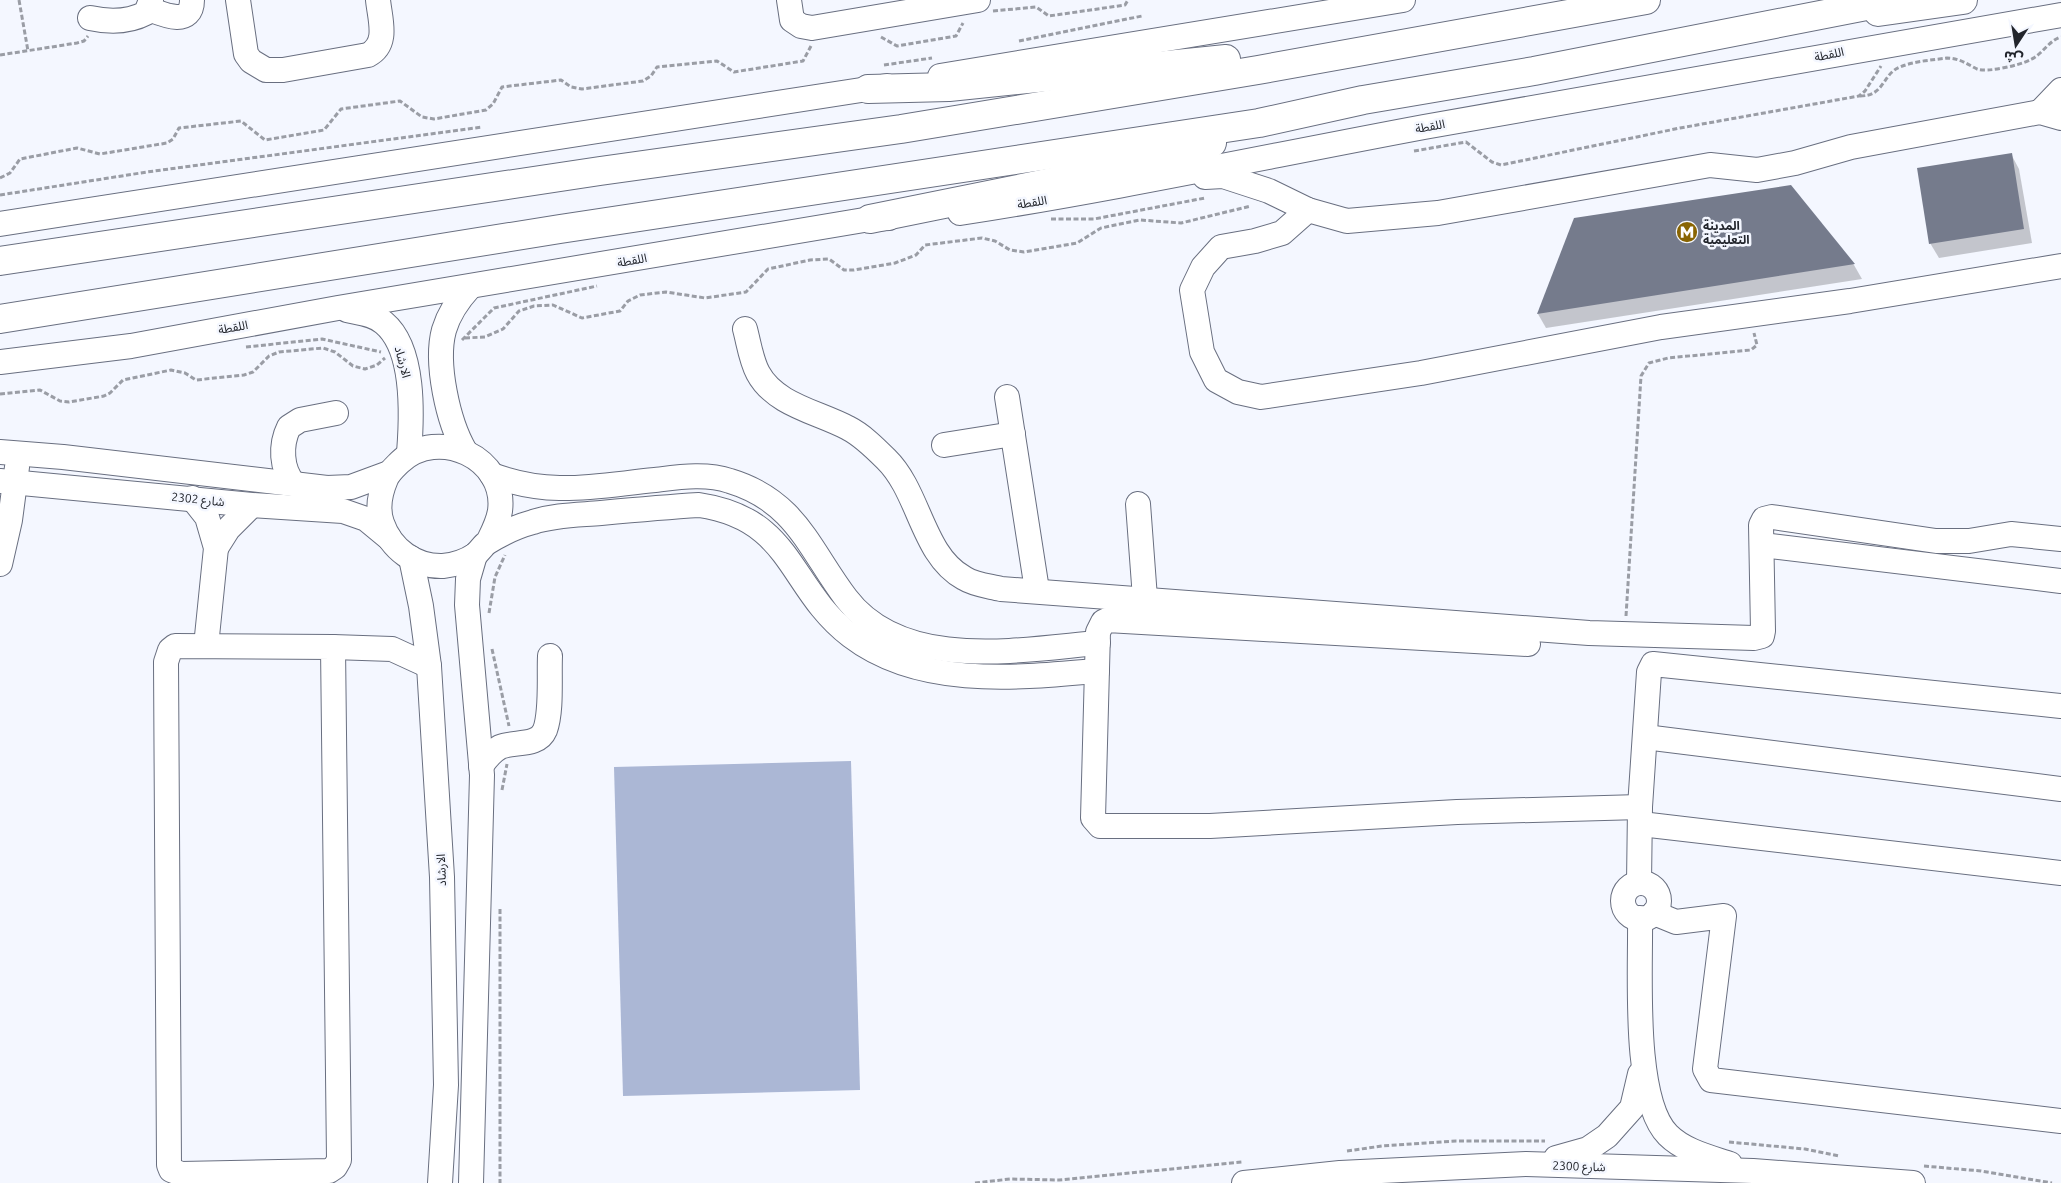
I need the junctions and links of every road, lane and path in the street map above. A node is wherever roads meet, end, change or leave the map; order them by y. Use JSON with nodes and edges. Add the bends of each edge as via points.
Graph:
{"nodes":[{"id":1,"x":19,"y":0,"type":"edge"},
{"id":2,"x":192,"y":0,"type":"edge"},
{"id":3,"x":238,"y":0,"type":"edge"},
{"id":4,"x":378,"y":0,"type":"edge"},
{"id":5,"x":789,"y":0,"type":"edge"},
{"id":6,"x":1128,"y":0,"type":"edge"},
{"id":7,"x":1403,"y":0,"type":"edge"},
{"id":8,"x":1646,"y":0,"type":"edge"},
{"id":9,"x":1897,"y":0,"type":"edge"},
{"id":10,"x":1963,"y":0,"type":"edge"},
{"id":11,"x":150,"y":4,"type":"edge"},
{"id":12,"x":982,"y":6,"type":"edge"},
{"id":13,"x":1832,"y":12,"type":"junction"},
{"id":14,"x":2061,"y":15,"type":"edge"},
{"id":15,"x":1142,"y":16,"type":"dead end"},
{"id":16,"x":90,"y":18,"type":"joint"},
{"id":17,"x":964,"y":21,"type":"dead end"},
{"id":18,"x":875,"y":34,"type":"dead end"},
{"id":19,"x":2061,"y":37,"type":"edge"},
{"id":20,"x":814,"y":41,"type":"dead end"},
{"id":21,"x":1016,"y":42,"type":"dead end"},
{"id":22,"x":1402,"y":44,"type":"junction"},
{"id":23,"x":28,"y":50,"type":"junction"},
{"id":24,"x":0,"y":55,"type":"edge"},
{"id":25,"x":939,"y":57,"type":"dead end"},
{"id":26,"x":881,"y":66,"type":"dead end"},
{"id":27,"x":868,"y":89,"type":"junction"},
{"id":28,"x":2061,"y":90,"type":"edge"},
{"id":29,"x":1859,"y":96,"type":"dead end"},
{"id":30,"x":2050,"y":115,"type":"edge"},
{"id":31,"x":1259,"y":123,"type":"junction"},
{"id":32,"x":488,"y":126,"type":"dead end"},
{"id":33,"x":0,"y":178,"type":"edge"},
{"id":34,"x":0,"y":195,"type":"edge"},
{"id":35,"x":1038,"y":201,"type":"junction"},
{"id":36,"x":1260,"y":203,"type":"dead end"},
{"id":37,"x":1308,"y":210,"type":"junction"},
{"id":38,"x":870,"y":219,"type":"junction"},
{"id":39,"x":0,"y":224,"type":"edge"},
{"id":40,"x":0,"y":262,"type":"edge"},
{"id":41,"x":2061,"y":266,"type":"edge"},
{"id":42,"x":470,"y":287,"type":"junction"},
{"id":43,"x":338,"y":308,"type":"junction"},
{"id":44,"x":1750,"y":315,"type":"junction"},
{"id":45,"x":0,"y":319,"type":"edge"},
{"id":46,"x":744,"y":329,"type":"dead end"},
{"id":47,"x":465,"y":338,"type":"dead end"},
{"id":48,"x":238,"y":347,"type":"dead end"},
{"id":49,"x":0,"y":362,"type":"edge"},
{"id":50,"x":0,"y":394,"type":"edge"},
{"id":51,"x":1007,"y":397,"type":"dead end"},
{"id":52,"x":336,"y":413,"type":"dead end"},
{"id":53,"x":1013,"y":434,"type":"junction"},
{"id":54,"x":944,"y":444,"type":"dead end"},
{"id":55,"x":465,"y":451,"type":"junction"},
{"id":56,"x":9,"y":452,"type":"edge"},
{"id":57,"x":409,"y":453,"type":"junction"},
{"id":58,"x":283,"y":458,"type":"junction"},
{"id":59,"x":389,"y":473,"type":"junction"},
{"id":60,"x":492,"y":475,"type":"junction"},
{"id":61,"x":264,"y":480,"type":"junction"},
{"id":62,"x":8,"y":481,"type":"edge"},
{"id":63,"x":294,"y":484,"type":"junction"},
{"id":64,"x":192,"y":498,"type":"junction"},
{"id":65,"x":1138,"y":504,"type":"dead end"},
{"id":66,"x":252,"y":506,"type":"junction"},
{"id":67,"x":388,"y":538,"type":"junction"},
{"id":68,"x":2061,"y":539,"type":"edge"},
{"id":69,"x":1936,"y":541,"type":"junction"},
{"id":70,"x":1762,"y":545,"type":"junction"},
{"id":71,"x":216,"y":548,"type":"junction"},
{"id":72,"x":481,"y":549,"type":"junction"},
{"id":73,"x":410,"y":558,"type":"junction"},
{"id":74,"x":1885,"y":560,"type":"junction"},
{"id":75,"x":0,"y":564,"type":"edge"},
{"id":76,"x":2061,"y":581,"type":"edge"},
{"id":77,"x":1037,"y":590,"type":"junction"},
{"id":78,"x":1145,"y":598,"type":"junction"},
{"id":79,"x":425,"y":632,"type":"junction"},
{"id":80,"x":1589,"y":633,"type":"junction"},
{"id":81,"x":1624,"y":634,"type":"junction"},
{"id":82,"x":1098,"y":643,"type":"junction"},
{"id":83,"x":206,"y":646,"type":"junction"},
{"id":84,"x":333,"y":647,"type":"junction"},
{"id":85,"x":392,"y":649,"type":"junction"},
{"id":86,"x":550,"y":656,"type":"dead end"},
{"id":87,"x":429,"y":666,"type":"junction"},
{"id":88,"x":1097,"y":671,"type":"junction"},
{"id":89,"x":2061,"y":706,"type":"edge"},
{"id":90,"x":477,"y":721,"type":"junction"},
{"id":91,"x":1645,"y":737,"type":"junction"},
{"id":92,"x":510,"y":744,"type":"junction"},
{"id":93,"x":481,"y":766,"type":"junction"},
{"id":94,"x":2061,"y":789,"type":"edge"},
{"id":95,"x":1640,"y":815,"type":"junction"},
{"id":96,"x":2061,"y":873,"type":"edge"},
{"id":97,"x":1647,"y":916,"type":"junction"},
{"id":98,"x":1642,"y":1065,"type":"junction"},
{"id":99,"x":2061,"y":1121,"type":"edge"},
{"id":100,"x":1526,"y":1164,"type":"junction"},
{"id":101,"x":1753,"y":1171,"type":"junction"},
{"id":102,"x":473,"y":1176,"type":"edge"},
{"id":103,"x":440,"y":1183,"type":"edge"},
{"id":104,"x":1244,"y":1183,"type":"edge"},
{"id":105,"x":1913,"y":1183,"type":"edge"}],
"edges":[{"from":1,"to":23,"type":"path"},
{"from":2,"to":11,"type":"street","via":[[189,11],[175,18]]},
{"from":3,"to":4,"type":"street","via":[[246,54],[258,67],[274,72],[374,52],[379,48],[382,36]]},
{"from":5,"to":12,"type":"street","via":[[792,20],[812,28]]},
{"from":6,"to":12,"type":"path","via":[[1125,5],[1049,16],[1036,6]]},
{"from":7,"to":27,"type":"street"},
{"from":8,"to":22,"type":"main road"},
{"from":9,"to":13,"type":"main road"},
{"from":10,"to":13,"type":"main road","via":[[1888,12]]},
{"from":11,"to":16,"type":"street","via":[[140,17],[113,21]]},
{"from":13,"to":31,"type":"main road","via":[[1534,71],[1363,100]]},
{"from":14,"to":35,"type":"street","name":"اللقطة","via":[[1423,128]]},
{"from":15,"to":21,"type":"path"},
{"from":16,"to":23,"type":"path","via":[[88,36],[84,41]]},
{"from":17,"to":18,"type":"path","via":[[956,36],[897,46]]},
{"from":19,"to":29,"type":"path","via":[[2052,40],[2041,54],[2028,61],[1992,70],[1979,70],[1955,58],[1901,66],[1878,90],[1868,96]]},
{"from":20,"to":33,"type":"path","via":[[803,61],[734,72],[716,61],[657,67],[643,81],[582,89],[561,80],[502,87],[486,110],[434,119],[422,117],[400,101],[341,109],[324,130],[265,140],[241,122],[179,128],[173,139],[166,143],[100,154],[78,148],[20,159],[10,172]]},
{"from":22,"to":27,"type":"main road","via":[[949,87]]},
{"from":22,"to":40,"type":"main road","via":[[901,129]]},
{"from":23,"to":24,"type":"path"},
{"from":25,"to":26,"type":"path"},
{"from":27,"to":39,"type":"street"},
{"from":28,"to":30,"type":"street"},
{"from":30,"to":37,"type":"street","via":[[1851,147],[1795,164],[1757,170],[1710,165],[1438,213],[1347,221]]},
{"from":31,"to":38,"type":"main road","via":[[1182,153]]},
{"from":31,"to":45,"type":"main road","via":[[568,227]]},
{"from":32,"to":34,"type":"path"},
{"from":35,"to":37,"type":"street","via":[[1130,193],[1223,176]]},
{"from":35,"to":38,"type":"street","name":"اللقطة","via":[[957,214]]},
{"from":36,"to":47,"type":"path","via":[[1181,223],[1140,220],[1101,228],[1077,243],[1024,252],[1010,250],[982,238],[925,245],[909,258],[854,270],[844,270],[829,259],[810,260],[768,269],[746,292],[705,298],[666,292],[640,295],[628,301],[620,311],[597,317],[582,318],[553,305],[534,306],[519,311],[503,329],[485,337]]},
{"from":37,"to":44,"type":"street","via":[[1282,233],[1221,247],[1202,267],[1192,290],[1202,352],[1216,380],[1238,392],[1261,397],[1421,373],[1661,328]]},
{"from":38,"to":42,"type":"street","name":"اللقطة"},
{"from":41,"to":44,"type":"street"},
{"from":42,"to":43,"type":"street","name":"اللقطة"},
{"from":42,"to":55,"type":"street","via":[[450,315],[441,347],[448,410],[455,434]]},
{"from":43,"to":49,"type":"street","name":"اللقطة","via":[[132,346]]},
{"from":43,"to":57,"type":"street","name":"الارشاد","via":[[371,315],[383,322],[399,344],[409,383],[412,422]]},
{"from":44,"to":81,"type":"path","via":[[1757,345],[1751,350],[1668,358],[1649,363],[1641,376]]},
{"from":46,"to":77,"type":"street","via":[[759,374],[768,386],[793,404],[849,429],[888,460],[901,477],[935,549],[946,565],[981,585]]},
{"from":48,"to":50,"type":"path","via":[[322,339],[374,349],[388,356],[365,369],[353,366],[335,352],[323,348],[279,352],[244,375],[196,380],[172,370],[123,380],[104,396],[69,402],[60,401],[40,390]]},
{"from":51,"to":53,"type":"street"},
{"from":52,"to":58,"type":"street","via":[[292,424],[287,431]]},
{"from":53,"to":54,"type":"street"},
{"from":53,"to":77,"type":"street"},
{"from":55,"to":57,"type":"street","via":[[437,445]]},
{"from":55,"to":60,"type":"street"},
{"from":56,"to":61,"type":"street"},
{"from":56,"to":62,"type":"street"},
{"from":57,"to":59,"type":"street"},
{"from":58,"to":61,"type":"street"},
{"from":58,"to":63,"type":"street","via":[[287,474]]},
{"from":59,"to":63,"type":"street","via":[[361,485],[340,489]]},
{"from":59,"to":67,"type":"street","via":[[379,505]]},
{"from":60,"to":72,"type":"street","via":[[499,492],[500,509],[496,527]]},
{"from":60,"to":82,"type":"street","via":[[516,484],[561,489],[686,476],[728,480],[771,500],[807,538],[846,599],[867,619],[917,645],[965,652]]},
{"from":61,"to":63,"type":"street"},
{"from":62,"to":64,"type":"street","name":"شارع 2302"},
{"from":62,"to":75,"type":"street"},
{"from":64,"to":66,"type":"street","name":"شارع 2302"},
{"from":64,"to":71,"type":"street","via":[[207,517]]},
{"from":65,"to":78,"type":"street"},
{"from":66,"to":67,"type":"street","name":"شارع 2302","via":[[348,512],[366,519]]},
{"from":66,"to":71,"type":"street","via":[[228,529]]},
{"from":67,"to":73,"type":"street"},
{"from":68,"to":69,"type":"street","via":[[2011,534],[1969,541]]},
{"from":69,"to":70,"type":"street","via":[[1772,517],[1764,519],[1761,525]]},
{"from":69,"to":74,"type":"street"},
{"from":70,"to":74,"type":"street"},
{"from":70,"to":81,"type":"street","via":[[1762,636]]},
{"from":71,"to":83,"type":"street"},
{"from":72,"to":73,"type":"street","via":[[460,563],[443,566]]},
{"from":72,"to":88,"type":"street","via":[[518,527],[548,518],[699,505],[719,508],[755,524],[771,536],[830,616],[878,654],[940,672],[963,675],[1014,676]]},
{"from":72,"to":90,"type":"street","via":[[468,579],[467,605]]},
{"from":73,"to":79,"type":"street","name":"الارشاد"},
{"from":74,"to":76,"type":"street"},
{"from":77,"to":78,"type":"street"},
{"from":78,"to":80,"type":"street"},
{"from":79,"to":85,"type":"street"},
{"from":79,"to":87,"type":"street","name":"الارشاد"},
{"from":80,"to":81,"type":"street"},
{"from":80,"to":82,"type":"street","via":[[1588,648],[1113,620],[1099,626]]},
{"from":82,"to":88,"type":"street"},
{"from":83,"to":84,"type":"street"},
{"from":83,"to":84,"type":"street","via":[[175,646],[166,655],[168,1160],[171,1170],[181,1174],[329,1171],[339,1160]]},
{"from":84,"to":85,"type":"street"},
{"from":85,"to":87,"type":"street"},
{"from":86,"to":92,"type":"street","via":[[545,731],[533,741]]},
{"from":87,"to":103,"type":"street","name":"الارشاد","via":[[442,877],[446,1086]]},
{"from":88,"to":95,"type":"street","via":[[1093,812],[1096,823],[1106,828],[1210,826],[1539,808]]},
{"from":89,"to":91,"type":"street","via":[[1656,663],[1649,672]]},
{"from":90,"to":92,"type":"street","via":[[492,735]]},
{"from":90,"to":93,"type":"street"},
{"from":91,"to":94,"type":"street"},
{"from":91,"to":95,"type":"street"},
{"from":92,"to":93,"type":"street","via":[[494,751]]},
{"from":93,"to":102,"type":"street"},
{"from":95,"to":96,"type":"street"},
{"from":95,"to":97,"type":"street","via":[[1639,883],[1628,889],[1624,901],[1628,913]]},
{"from":97,"to":98,"type":"street"},
{"from":97,"to":99,"type":"street","via":[[1676,922],[1724,916],[1705,1069],[1711,1080]]},
{"from":98,"to":100,"type":"street","via":[[1632,1108],[1607,1136],[1588,1149]]},
{"from":98,"to":101,"type":"street","via":[[1650,1105],[1667,1135],[1695,1152]]},
{"from":100,"to":101,"type":"street","name":"شارع 2300"},
{"from":100,"to":104,"type":"street","name":"شارع 2300","via":[[1340,1172]]},
{"from":101,"to":105,"type":"street","name":"شارع 2300"}]}
